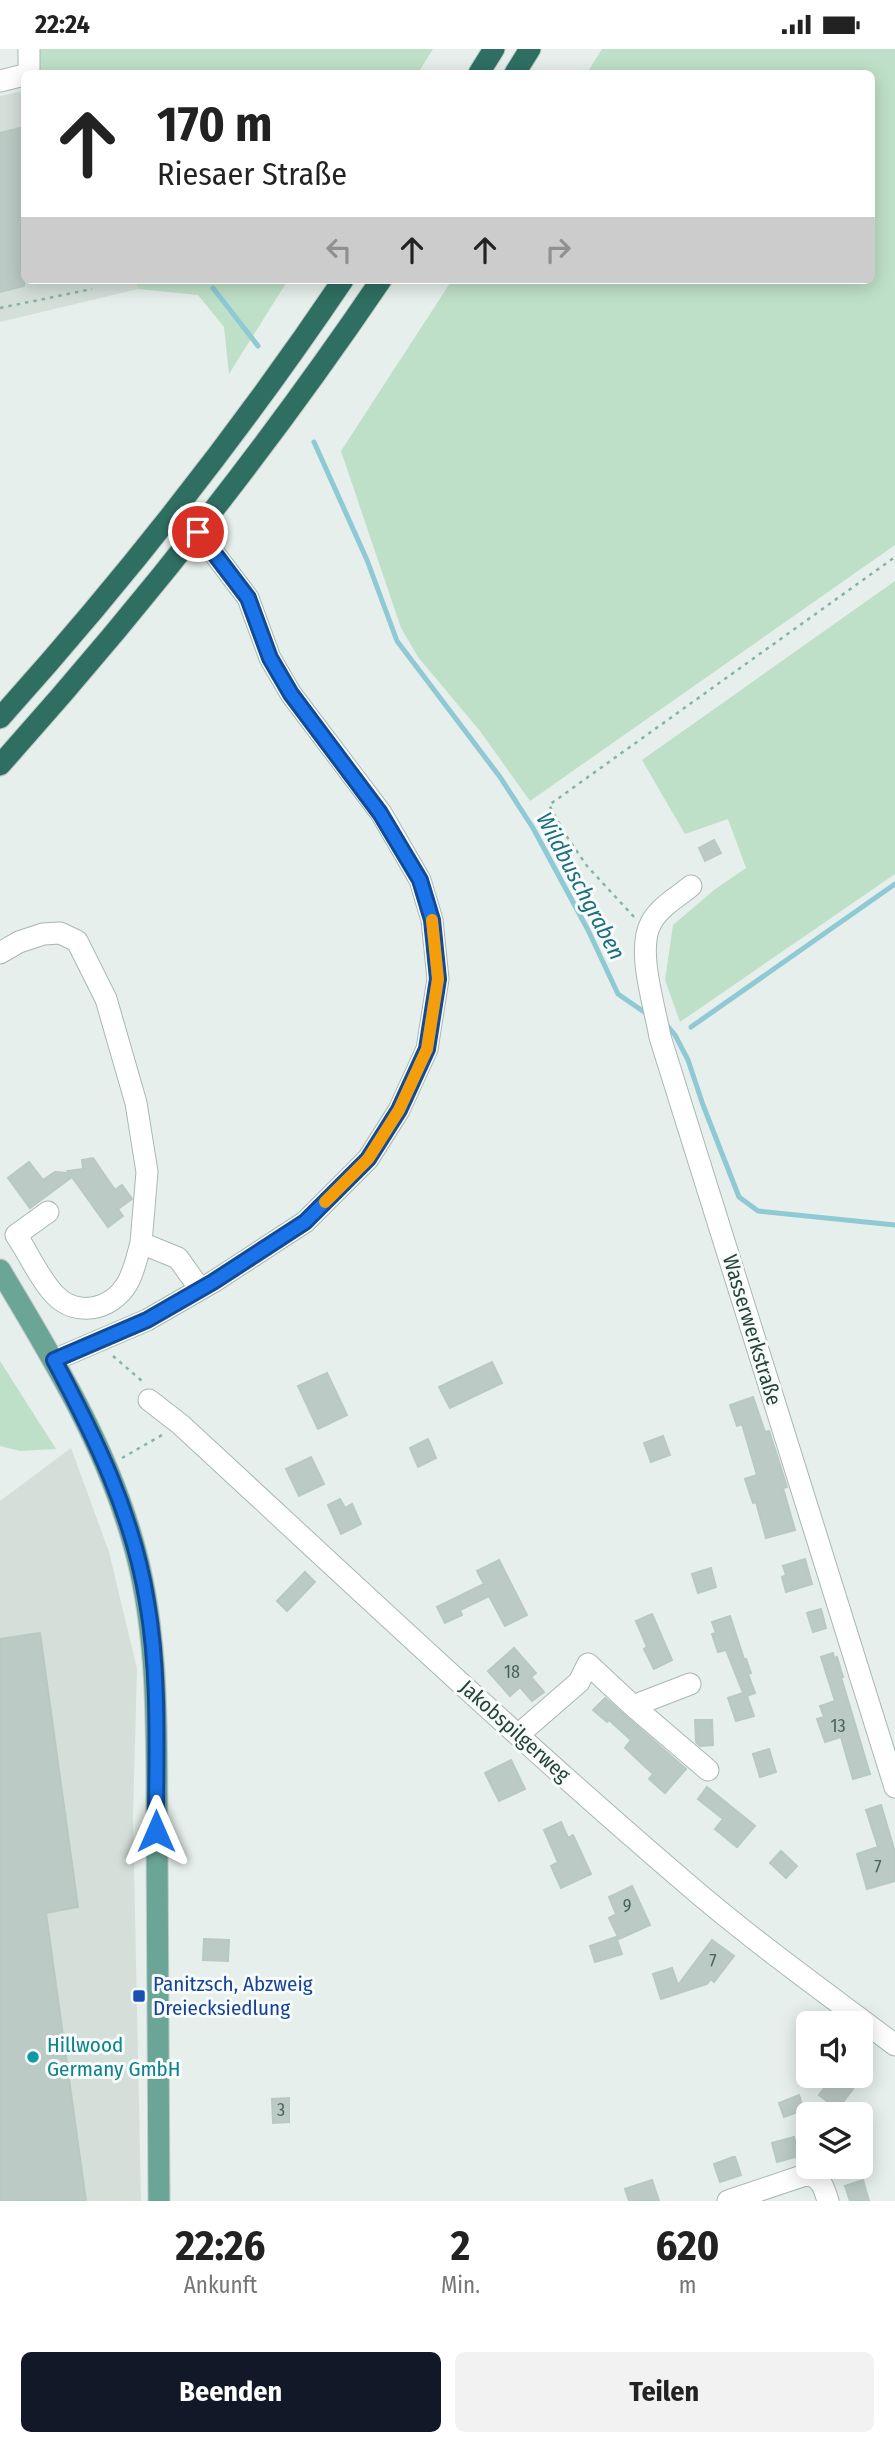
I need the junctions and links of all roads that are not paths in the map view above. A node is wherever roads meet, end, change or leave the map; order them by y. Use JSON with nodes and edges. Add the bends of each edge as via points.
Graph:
{"nodes":[{"id":1,"x":29,"y":49,"type":"edge"},
{"id":2,"x":494,"y":49,"type":"edge"},
{"id":3,"x":530,"y":49,"type":"edge"},
{"id":4,"x":27,"y":70,"type":"edge"},
{"id":5,"x":480,"y":70,"type":"edge"},
{"id":6,"x":517,"y":70,"type":"edge"},
{"id":7,"x":21,"y":76,"type":"edge"},
{"id":8,"x":0,"y":81,"type":"edge"},
{"id":9,"x":340,"y":284,"type":"edge"},
{"id":10,"x":378,"y":284,"type":"edge"},
{"id":11,"x":198,"y":532,"type":"junction"},
{"id":12,"x":0,"y":718,"type":"edge"},
{"id":13,"x":0,"y":765,"type":"edge"},
{"id":14,"x":691,"y":886,"type":"dead end"},
{"id":15,"x":0,"y":953,"type":"edge"},
{"id":16,"x":48,"y":1212,"type":"dead end"},
{"id":17,"x":141,"y":1243,"type":"junction"},
{"id":18,"x":0,"y":1270,"type":"edge"},
{"id":19,"x":200,"y":1289,"type":"junction"},
{"id":20,"x":54,"y":1360,"type":"junction"},
{"id":21,"x":149,"y":1400,"type":"road end"},
{"id":22,"x":690,"y":1684,"type":"dead end"},
{"id":23,"x":633,"y":1706,"type":"junction"},
{"id":24,"x":518,"y":1735,"type":"junction"},
{"id":25,"x":708,"y":1770,"type":"dead end"},
{"id":26,"x":895,"y":1787,"type":"edge"},
{"id":27,"x":895,"y":2045,"type":"edge"},
{"id":28,"x":159,"y":2201,"type":"edge"},
{"id":29,"x":728,"y":2201,"type":"edge"},
{"id":30,"x":828,"y":2201,"type":"edge"}],
"edges":[{"from":1,"to":4,"type":"street"},
{"from":2,"to":5,"type":"highway"},
{"from":3,"to":6,"type":"highway"},
{"from":7,"to":8,"type":"street"},
{"from":9,"to":12,"type":"highway","via":[[159,532]]},
{"from":10,"to":11,"type":"highway"},
{"from":11,"to":13,"type":"highway"},
{"from":11,"to":19,"type":"street","via":[[248,598],[270,658],[291,694],[380,813],[420,880],[432,920],[438,979],[427,1049],[399,1110],[368,1159],[305,1222]]},
{"from":14,"to":26,"type":"street","name":"Wasserwerkstraße","via":[[661,910],[646,934],[645,956],[660,1037]]},
{"from":15,"to":17,"type":"street","via":[[43,934],[60,933],[77,941],[100,988],[120,1041],[138,1115],[147,1173]]},
{"from":16,"to":17,"type":"street","via":[[16,1235],[54,1294],[67,1304],[104,1306],[120,1294],[132,1276]]},
{"from":17,"to":19,"type":"street","via":[[178,1258]]},
{"from":18,"to":20,"type":"main road"},
{"from":19,"to":20,"type":"street","via":[[147,1320]]},
{"from":20,"to":28,"type":"main road","via":[[108,1467],[132,1537],[147,1602],[156,1727]]},
{"from":21,"to":24,"type":"street","name":"Jakobspilgerweg"},
{"from":22,"to":23,"type":"street"},
{"from":23,"to":24,"type":"street","via":[[588,1664],[579,1682]]},
{"from":23,"to":25,"type":"street"},
{"from":24,"to":27,"type":"street","name":"Jakobspilgerweg","via":[[715,1907]]},
{"from":29,"to":30,"type":"street","via":[[808,2174],[824,2187]]}]}
